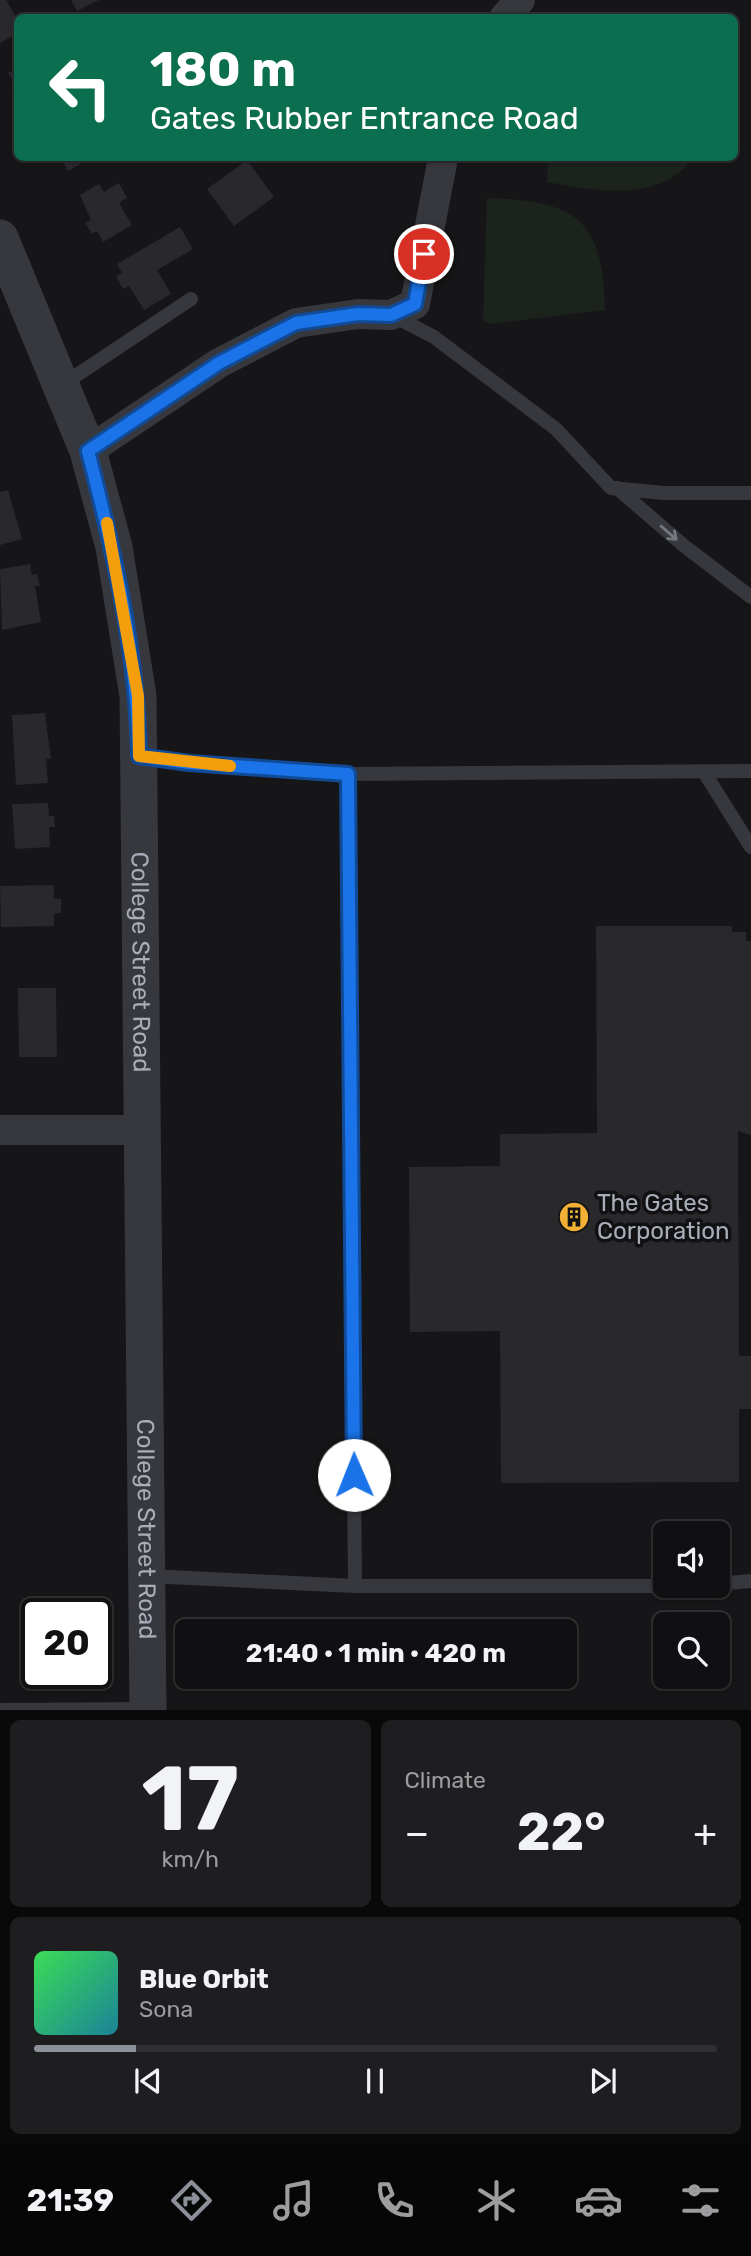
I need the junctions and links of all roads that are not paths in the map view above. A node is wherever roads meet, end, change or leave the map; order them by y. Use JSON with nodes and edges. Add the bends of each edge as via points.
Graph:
{"nodes":[{"id":1,"x":520,"y":0,"type":"edge"},
{"id":2,"x":508,"y":14,"type":"edge"},
{"id":3,"x":442,"y":161,"type":"edge"},
{"id":4,"x":0,"y":238,"type":"edge"},
{"id":5,"x":191,"y":299,"type":"dead end"},
{"id":6,"x":391,"y":315,"type":"junction"},
{"id":7,"x":61,"y":386,"type":"junction"},
{"id":8,"x":88,"y":451,"type":"junction"},
{"id":9,"x":617,"y":488,"type":"junction"},
{"id":10,"x":751,"y":493,"type":"edge"},
{"id":11,"x":751,"y":597,"type":"edge"},
{"id":12,"x":139,"y":756,"type":"junction"},
{"id":13,"x":751,"y":771,"type":"edge"},
{"id":14,"x":704,"y":772,"type":"junction"},
{"id":15,"x":348,"y":774,"type":"junction"},
{"id":16,"x":751,"y":847,"type":"edge"},
{"id":17,"x":0,"y":1130,"type":"edge"},
{"id":18,"x":144,"y":1130,"type":"junction"},
{"id":19,"x":145,"y":1575,"type":"junction"},
{"id":20,"x":751,"y":1581,"type":"edge"},
{"id":21,"x":730,"y":1583,"type":"edge"},
{"id":22,"x":355,"y":1586,"type":"junction"},
{"id":23,"x":653,"y":1586,"type":"edge"},
{"id":24,"x":148,"y":1709,"type":"edge"},
{"id":25,"x":0,"y":1710,"type":"edge"}],
"edges":[{"from":1,"to":2,"type":"street"},
{"from":3,"to":6,"type":"street","via":[[415,304]]},
{"from":4,"to":7,"type":"street","name":"College Street Road"},
{"from":5,"to":7,"type":"lane"},
{"from":6,"to":8,"type":"street","via":[[358,314],[296,323],[219,363]]},
{"from":6,"to":9,"type":"lane","via":[[435,337],[556,429],[611,488]]},
{"from":7,"to":8,"type":"street","name":"College Street Road"},
{"from":8,"to":12,"type":"street","name":"College Street Road","via":[[114,547],[138,696]]},
{"from":9,"to":10,"type":"lane"},
{"from":9,"to":11,"type":"lane","one_way":true},
{"from":12,"to":15,"type":"lane"},
{"from":12,"to":18,"type":"street","name":"College Street Road"},
{"from":13,"to":14,"type":"lane"},
{"from":14,"to":15,"type":"lane"},
{"from":14,"to":16,"type":"lane"},
{"from":15,"to":22,"type":"lane"},
{"from":17,"to":18,"type":"street"},
{"from":18,"to":19,"type":"street","name":"College Street Road"},
{"from":19,"to":22,"type":"lane"},
{"from":19,"to":24,"type":"street","name":"College Street Road"},
{"from":20,"to":21,"type":"lane"},
{"from":22,"to":23,"type":"lane"},
{"from":24,"to":25,"type":"lane"}]}
